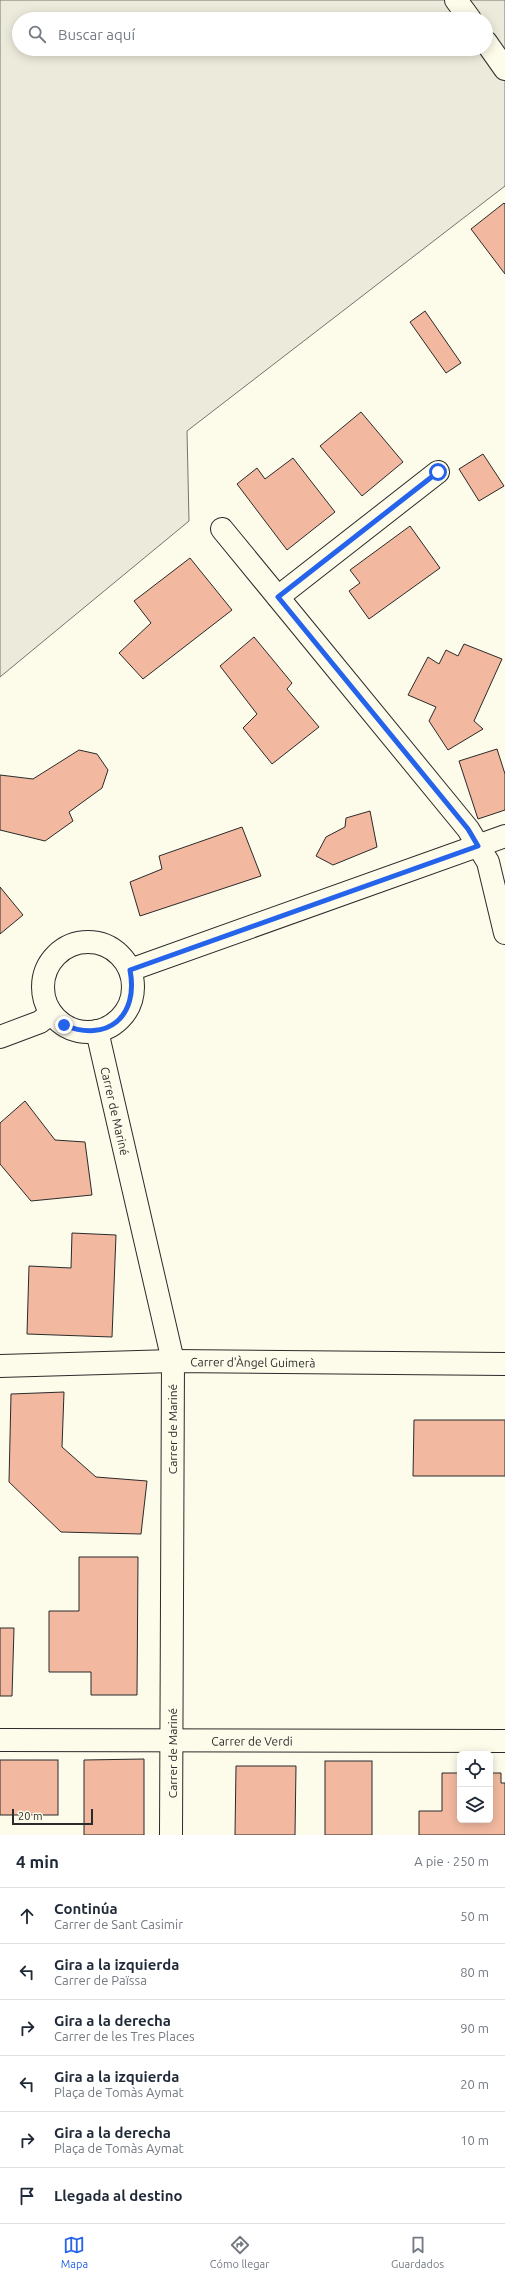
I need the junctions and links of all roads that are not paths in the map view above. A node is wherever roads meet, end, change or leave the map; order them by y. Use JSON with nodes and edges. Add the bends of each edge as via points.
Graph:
{"nodes":[{"id":1,"x":456,"y":0,"type":"edge"},
{"id":2,"x":465,"y":12,"type":"edge"},
{"id":3,"x":493,"y":52,"type":"edge"},
{"id":4,"x":505,"y":69,"type":"edge"},
{"id":5,"x":438,"y":472,"type":"dead end"},
{"id":6,"x":222,"y":529,"type":"dead end"},
{"id":7,"x":278,"y":597,"type":"junction"},
{"id":8,"x":505,"y":836,"type":"edge"},
{"id":9,"x":478,"y":846,"type":"junction"},
{"id":10,"x":505,"y":933,"type":"edge"},
{"id":11,"x":130,"y":970,"type":"junction"},
{"id":12,"x":51,"y":1013,"type":"junction"},
{"id":13,"x":97,"y":1031,"type":"junction"},
{"id":14,"x":0,"y":1037,"type":"edge"},
{"id":15,"x":173,"y":1361,"type":"junction"},
{"id":16,"x":505,"y":1364,"type":"edge"},
{"id":17,"x":0,"y":1366,"type":"edge"},
{"id":18,"x":0,"y":1740,"type":"edge"},
{"id":19,"x":172,"y":1741,"type":"junction"},
{"id":20,"x":505,"y":1741,"type":"edge"},
{"id":21,"x":171,"y":1835,"type":"edge"}],
"edges":[{"from":1,"to":2,"type":"street"},
{"from":3,"to":4,"type":"street"},
{"from":5,"to":7,"type":"street"},
{"from":6,"to":7,"type":"street"},
{"from":7,"to":9,"type":"street","via":[[463,823]]},
{"from":8,"to":9,"type":"street"},
{"from":9,"to":10,"type":"street","via":[[488,862]]},
{"from":9,"to":11,"type":"street"},
{"from":11,"to":12,"type":"street","via":[[120,954],[104,944],[85,942],[67,947],[52,960],[44,976],[44,996]]},
{"from":11,"to":13,"type":"street","via":[[133,985],[131,1001],[123,1015],[112,1025]]},
{"from":12,"to":13,"type":"street","via":[[64,1025],[80,1031]]},
{"from":12,"to":14,"type":"street","via":[[40,1022]]},
{"from":13,"to":15,"type":"street","name":"Carrer de Mariné"},
{"from":15,"to":16,"type":"street","name":"Carrer d'Àngel Guimerà"},
{"from":15,"to":17,"type":"street","name":"Carrer d'Àngel Guimerà"},
{"from":15,"to":19,"type":"street","name":"Carrer de Mariné"},
{"from":18,"to":19,"type":"street","name":"Carrer de Verdi"},
{"from":19,"to":20,"type":"street","name":"Carrer de Verdi"},
{"from":19,"to":21,"type":"street","name":"Carrer de Mariné"}]}
